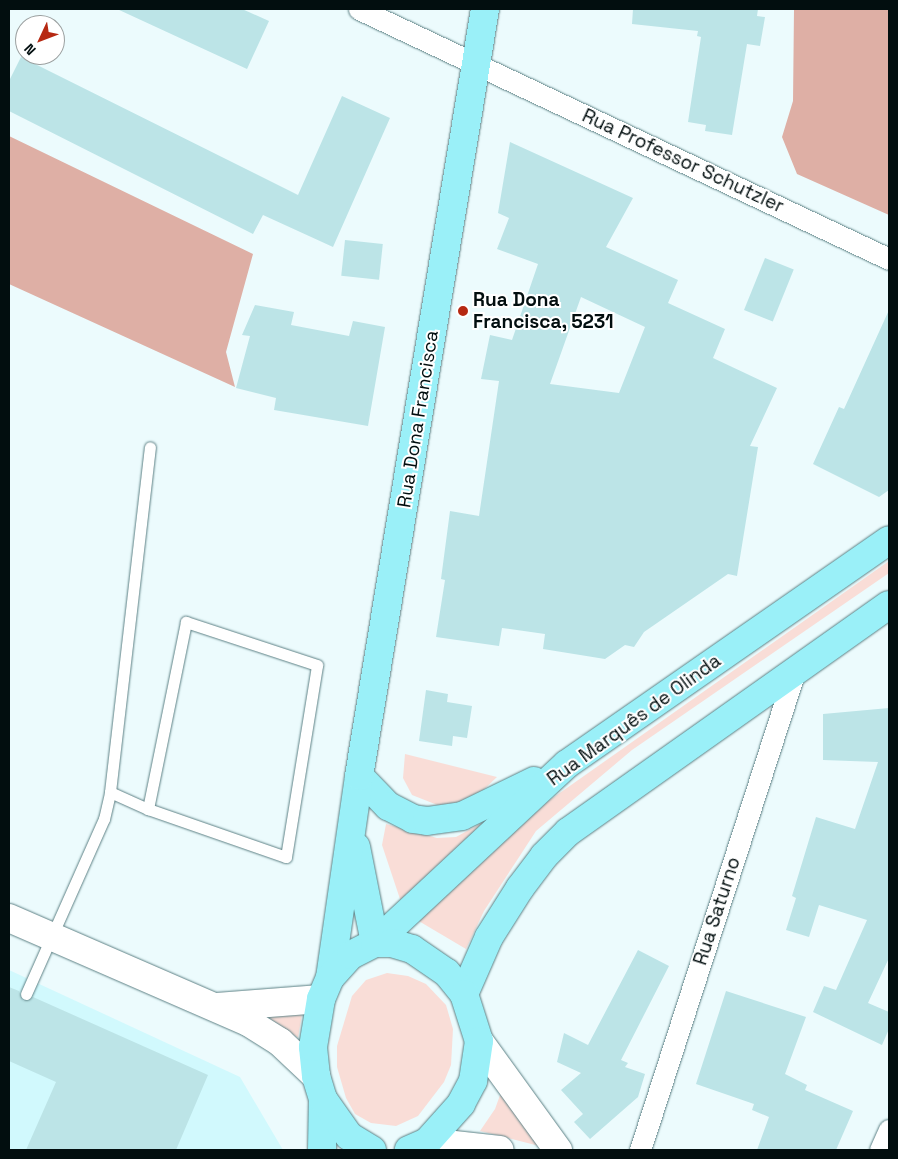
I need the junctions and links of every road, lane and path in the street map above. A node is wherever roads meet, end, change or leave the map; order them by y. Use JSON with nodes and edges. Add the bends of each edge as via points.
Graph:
{"nodes":[{"id":1,"x":359,"y":9,"type":"edge"},
{"id":2,"x":485,"y":9,"type":"edge"},
{"id":3,"x":476,"y":64,"type":"junction"},
{"id":4,"x":889,"y":259,"type":"edge"},
{"id":5,"x":150,"y":447,"type":"dead end"},
{"id":6,"x":889,"y":540,"type":"edge"},
{"id":7,"x":889,"y":605,"type":"edge"},
{"id":8,"x":795,"y":671,"type":"junction"},
{"id":9,"x":567,"y":764,"type":"junction"},
{"id":10,"x":359,"y":776,"type":"junction"},
{"id":11,"x":110,"y":792,"type":"junction"},
{"id":12,"x":148,"y":809,"type":"junction"},
{"id":13,"x":352,"y":829,"type":"junction"},
{"id":14,"x":9,"y":918,"type":"edge"},
{"id":15,"x":54,"y":937,"type":"junction"},
{"id":16,"x":375,"y":943,"type":"junction"},
{"id":17,"x":325,"y":989,"type":"junction"},
{"id":18,"x":26,"y":994,"type":"dead end"},
{"id":19,"x":464,"y":994,"type":"junction"},
{"id":20,"x":214,"y":1007,"type":"junction"},
{"id":21,"x":479,"y":1041,"type":"junction"},
{"id":22,"x":319,"y":1087,"type":"junction"},
{"id":23,"x":889,"y":1130,"type":"edge"},
{"id":24,"x":418,"y":1146,"type":"edge"},
{"id":25,"x":322,"y":1150,"type":"edge"},
{"id":26,"x":372,"y":1150,"type":"edge"},
{"id":27,"x":500,"y":1150,"type":"edge"},
{"id":28,"x":558,"y":1150,"type":"edge"},
{"id":29,"x":640,"y":1150,"type":"edge"},
{"id":30,"x":880,"y":1150,"type":"edge"}],
"edges":[{"from":1,"to":3,"type":"street","name":"Rua Professor Schutzler"},
{"from":2,"to":3,"type":"main road","name":"Rua Dona Francisca"},
{"from":3,"to":4,"type":"street","name":"Rua Professor Schutzler"},
{"from":3,"to":10,"type":"main road","name":"Rua Dona Francisca"},
{"from":5,"to":11,"type":"lane"},
{"from":6,"to":9,"type":"main road","name":"Rua Marquês de Olinda"},
{"from":7,"to":8,"type":"main road"},
{"from":8,"to":19,"type":"main road","via":[[568,832],[544,856],[520,888],[489,937]]},
{"from":8,"to":29,"type":"street","name":"Rua Saturno"},
{"from":9,"to":10,"type":"main road","via":[[490,805],[442,821],[413,819],[388,806]]},
{"from":9,"to":16,"type":"main road","name":"Rua Marquês de Olinda"},
{"from":10,"to":13,"type":"main road","name":"Rua Dona Francisca"},
{"from":11,"to":12,"type":"lane"},
{"from":11,"to":15,"type":"lane","via":[[104,818]]},
{"from":12,"to":12,"type":"lane","via":[[286,857],[317,665],[186,622]]},
{"from":13,"to":16,"type":"main road","name":"Rua Dona Francisca"},
{"from":13,"to":17,"type":"main road","name":"Rua Dona Francisca"},
{"from":14,"to":15,"type":"main road"},
{"from":15,"to":18,"type":"lane"},
{"from":15,"to":20,"type":"main road"},
{"from":16,"to":17,"type":"main road","name":"Rua Marquês de Olinda","via":[[351,955]]},
{"from":16,"to":19,"type":"main road","via":[[392,943],[412,949],[431,960]]},
{"from":17,"to":20,"type":"main road"},
{"from":17,"to":22,"type":"main road","name":"Rua Dona Francisca","via":[[313,1047]]},
{"from":19,"to":21,"type":"main road"},
{"from":20,"to":22,"type":"main road","via":[[248,1022],[280,1042]]},
{"from":21,"to":24,"type":"main road","via":[[473,1081],[461,1104]]},
{"from":21,"to":28,"type":"main road"},
{"from":22,"to":25,"type":"main road"},
{"from":22,"to":26,"type":"main road","via":[[349,1136]]},
{"from":23,"to":30,"type":"street"},
{"from":24,"to":27,"type":"main road"}]}
